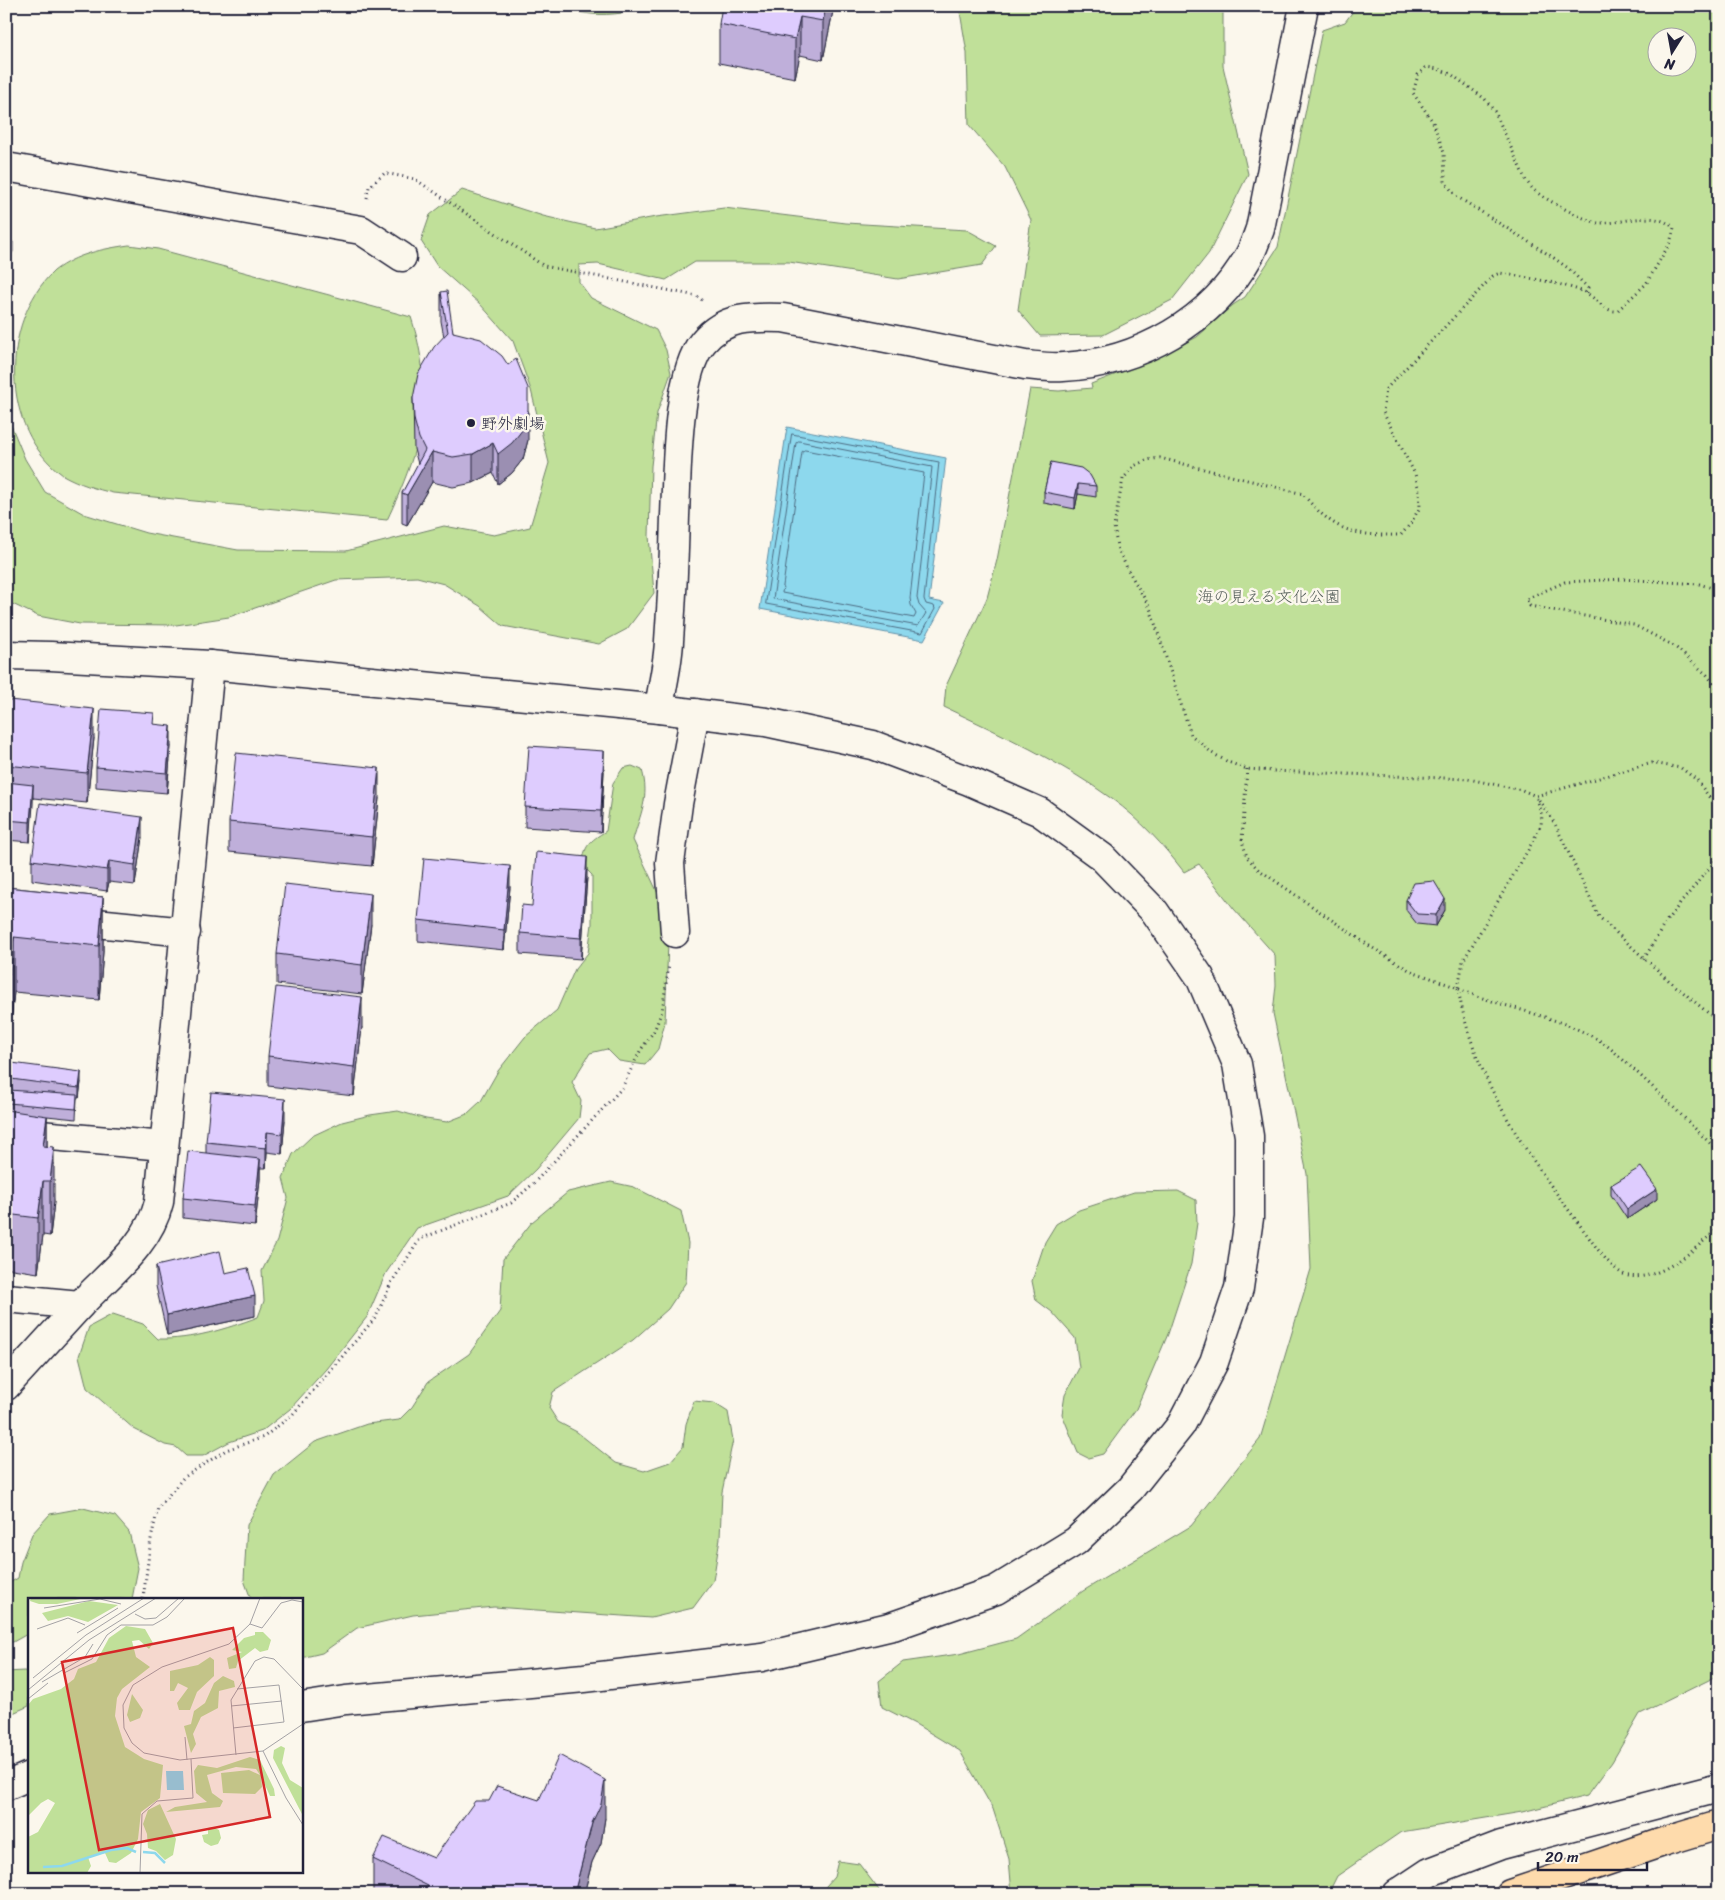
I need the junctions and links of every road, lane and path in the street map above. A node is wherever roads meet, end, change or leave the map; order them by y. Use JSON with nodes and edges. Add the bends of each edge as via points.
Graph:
{"nodes":[{"id":1,"x":1304,"y":6,"type":"edge"},
{"id":2,"x":6,"y":167,"type":"edge"},
{"id":3,"x":361,"y":230,"type":"junction"},
{"id":4,"x":402,"y":257,"type":"dead end"},
{"id":5,"x":1587,"y":293,"type":"junction"},
{"id":6,"x":730,"y":322,"type":"junction"},
{"id":7,"x":1719,"y":590,"type":"edge"},
{"id":8,"x":6,"y":655,"type":"edge"},
{"id":9,"x":210,"y":665,"type":"junction"},
{"id":10,"x":1719,"y":690,"type":"edge"},
{"id":11,"x":658,"y":709,"type":"junction"},
{"id":12,"x":695,"y":713,"type":"junction"},
{"id":13,"x":1247,"y":769,"type":"junction"},
{"id":14,"x":1536,"y":796,"type":"junction"},
{"id":15,"x":1719,"y":811,"type":"edge"},
{"id":16,"x":1719,"y":856,"type":"edge"},
{"id":17,"x":6,"y":914,"type":"edge"},
{"id":18,"x":186,"y":932,"type":"junction"},
{"id":19,"x":675,"y":933,"type":"joint"},
{"id":20,"x":1644,"y":959,"type":"junction"},
{"id":21,"x":1458,"y":988,"type":"junction"},
{"id":22,"x":1719,"y":1022,"type":"edge"},
{"id":23,"x":6,"y":1132,"type":"edge"},
{"id":24,"x":164,"y":1146,"type":"junction"},
{"id":25,"x":1719,"y":1155,"type":"edge"},
{"id":26,"x":1719,"y":1227,"type":"edge"},
{"id":27,"x":6,"y":1298,"type":"edge"},
{"id":28,"x":80,"y":1305,"type":"junction"},
{"id":29,"x":6,"y":1386,"type":"edge"},
{"id":30,"x":143,"y":1598,"type":"edge"},
{"id":31,"x":302,"y":1707,"type":"edge"},
{"id":32,"x":28,"y":1776,"type":"edge"},
{"id":33,"x":6,"y":1786,"type":"edge"},
{"id":34,"x":1719,"y":1788,"type":"edge"},
{"id":35,"x":1719,"y":1825,"type":"edge"},
{"id":36,"x":1397,"y":1894,"type":"edge"},
{"id":37,"x":1510,"y":1894,"type":"edge"}],
"edges":[{"from":1,"to":6,"type":"street","via":[[1260,229],[1251,252],[1226,289],[1208,307],[1188,324],[1152,345],[1120,357],[1062,368],[1025,365],[783,318],[752,317]]},
{"from":2,"to":3,"type":"street"},
{"from":3,"to":4,"type":"street"},
{"from":3,"to":6,"type":"path","via":[[369,187],[385,173],[416,179],[544,266],[697,296]]},
{"from":5,"to":5,"type":"path","via":[[1588,288],[1568,268],[1456,196],[1445,182],[1444,153],[1433,122],[1413,93],[1418,75],[1426,68],[1451,74],[1486,99],[1526,181],[1534,190],[1586,220],[1599,223],[1646,218],[1667,221],[1674,228],[1670,243],[1646,284],[1617,311],[1612,312]]},
{"from":5,"to":13,"type":"path","via":[[1500,273],[1493,276],[1386,389],[1383,412],[1415,474],[1419,491],[1420,507],[1401,535],[1355,533],[1333,524],[1303,494],[1160,458],[1134,466],[1123,479],[1114,526],[1117,547],[1150,608],[1191,735],[1212,753]]},
{"from":6,"to":11,"type":"street","via":[[715,330],[702,343],[694,358],[685,394],[679,432],[669,644]]},
{"from":7,"to":10,"type":"path","via":[[1699,584],[1623,579],[1565,582],[1526,599],[1530,606],[1634,625],[1674,646]]},
{"from":8,"to":9,"type":"street"},
{"from":9,"to":11,"type":"street"},
{"from":9,"to":18,"type":"street"},
{"from":11,"to":12,"type":"street"},
{"from":12,"to":19,"type":"street","via":[[670,863]]},
{"from":12,"to":31,"type":"street","via":[[766,722],[874,745],[969,781],[1040,812],[1102,857],[1155,912],[1200,977],[1234,1055],[1249,1136],[1249,1218],[1239,1288],[1214,1362],[1181,1425],[1130,1489],[1076,1541],[996,1590],[893,1626],[762,1657]]},
{"from":13,"to":14,"type":"path","via":[[1468,779]]},
{"from":13,"to":21,"type":"path","via":[[1242,841],[1246,857],[1258,869],[1371,948],[1409,970]]},
{"from":14,"to":15,"type":"path","via":[[1652,763],[1681,768],[1697,780]]},
{"from":14,"to":20,"type":"path","via":[[1555,824],[1599,917]]},
{"from":14,"to":21,"type":"path","via":[[1542,816],[1541,825],[1463,961]]},
{"from":16,"to":20,"type":"path","via":[[1667,920]]},
{"from":17,"to":18,"type":"street"},
{"from":18,"to":24,"type":"street"},
{"from":19,"to":30,"type":"path","via":[[662,1011],[622,1088],[533,1184],[511,1203],[420,1238],[391,1283],[376,1317],[293,1414],[264,1437],[226,1450],[182,1478],[158,1508]]},
{"from":20,"to":22,"type":"path"},
{"from":21,"to":25,"type":"path","via":[[1494,1003],[1559,1022],[1604,1043],[1664,1097]]},
{"from":21,"to":26,"type":"path","via":[[1475,1048],[1511,1127],[1548,1183],[1615,1268],[1627,1276],[1657,1272],[1700,1246]]},
{"from":23,"to":24,"type":"street"},
{"from":24,"to":28,"type":"street","via":[[157,1213],[148,1232]]},
{"from":27,"to":28,"type":"street"},
{"from":28,"to":29,"type":"street"},
{"from":32,"to":33,"type":"street"},
{"from":34,"to":36,"type":"street","via":[[1501,1845],[1430,1872]]},
{"from":35,"to":37,"type":"highway"}]}
